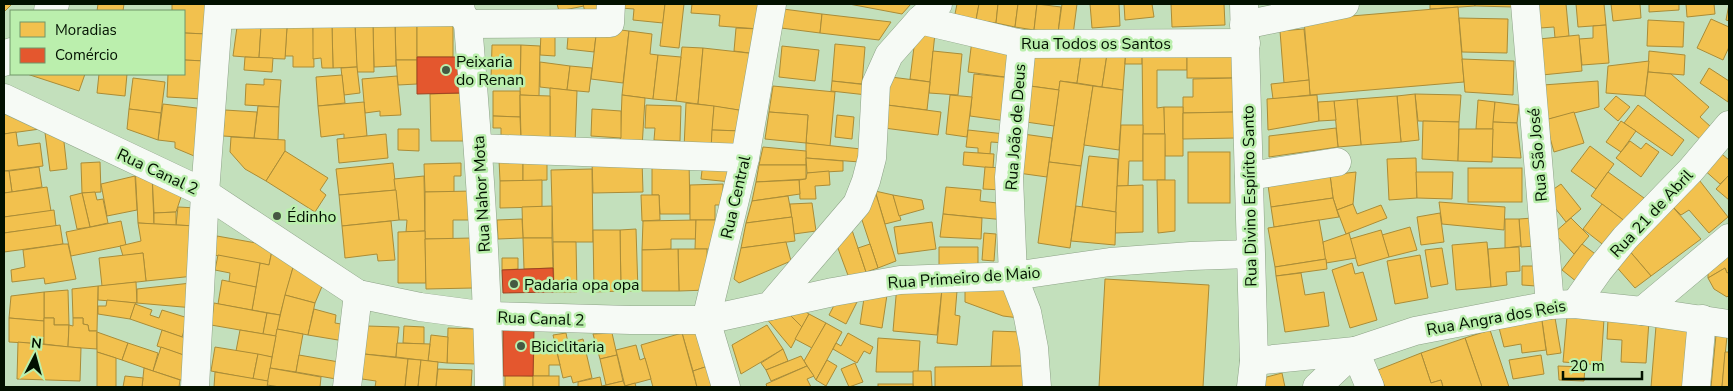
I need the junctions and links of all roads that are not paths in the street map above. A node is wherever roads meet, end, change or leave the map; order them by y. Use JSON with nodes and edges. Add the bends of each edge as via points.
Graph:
{"nodes":[{"id":1,"x":611,"y":4,"type":"edge"},
{"id":2,"x":772,"y":4,"type":"edge"},
{"id":3,"x":1346,"y":4,"type":"edge"},
{"id":4,"x":1525,"y":4,"type":"edge"},
{"id":5,"x":219,"y":9,"type":"edge"},
{"id":6,"x":929,"y":12,"type":"edge"},
{"id":7,"x":463,"y":13,"type":"edge"},
{"id":8,"x":1244,"y":24,"type":"edge"},
{"id":9,"x":1022,"y":44,"type":"junction"},
{"id":10,"x":4,"y":98,"type":"edge"},
{"id":11,"x":1729,"y":125,"type":"edge"},
{"id":12,"x":478,"y":148,"type":"junction"},
{"id":13,"x":745,"y":158,"type":"junction"},
{"id":14,"x":1337,"y":162,"type":"dead end"},
{"id":15,"x":1249,"y":176,"type":"junction"},
{"id":16,"x":205,"y":193,"type":"junction"},
{"id":17,"x":1729,"y":238,"type":"edge"},
{"id":18,"x":1250,"y":254,"type":"junction"},
{"id":19,"x":1013,"y":276,"type":"junction"},
{"id":20,"x":358,"y":294,"type":"junction"},
{"id":21,"x":1563,"y":305,"type":"junction"},
{"id":22,"x":770,"y":306,"type":"junction"},
{"id":23,"x":1642,"y":311,"type":"junction"},
{"id":24,"x":488,"y":316,"type":"junction"},
{"id":25,"x":706,"y":320,"type":"junction"},
{"id":26,"x":1702,"y":320,"type":"junction"},
{"id":27,"x":1729,"y":324,"type":"edge"},
{"id":28,"x":1355,"y":351,"type":"junction"},
{"id":29,"x":1254,"y":361,"type":"junction"},
{"id":30,"x":195,"y":387,"type":"edge"},
{"id":31,"x":347,"y":387,"type":"edge"},
{"id":32,"x":489,"y":387,"type":"edge"},
{"id":33,"x":726,"y":387,"type":"edge"},
{"id":34,"x":1037,"y":387,"type":"edge"},
{"id":35,"x":1251,"y":387,"type":"edge"},
{"id":36,"x":1317,"y":387,"type":"edge"},
{"id":37,"x":1370,"y":387,"type":"edge"},
{"id":38,"x":1696,"y":387,"type":"edge"}],
"edges":[{"from":1,"to":7,"type":"street","via":[[610,23]]},
{"from":2,"to":13,"type":"street","name":"Rua Central"},
{"from":3,"to":8,"type":"street","name":"Rua Todos os Santos"},
{"from":4,"to":21,"type":"street","name":"Rua São José"},
{"from":5,"to":7,"type":"street"},
{"from":5,"to":16,"type":"street"},
{"from":6,"to":9,"type":"street","name":"Rua Todos os Santos"},
{"from":6,"to":22,"type":"street","via":[[889,55],[876,84],[872,158],[857,204]]},
{"from":7,"to":12,"type":"street","name":"Rua Nahor Mota"},
{"from":8,"to":9,"type":"street","name":"Rua Todos os Santos"},
{"from":8,"to":15,"type":"street","name":"Rua Divino Espírito Santo"},
{"from":9,"to":19,"type":"street","name":"Rua João de Deus","via":[[1009,177]]},
{"from":10,"to":16,"type":"street","name":"Rua Canal 2"},
{"from":11,"to":21,"type":"street","name":"Rua 21 de Abril","via":[[1599,270]]},
{"from":12,"to":13,"type":"street"},
{"from":12,"to":24,"type":"street","name":"Rua Nahor Mota"},
{"from":13,"to":25,"type":"street","name":"Rua Central"},
{"from":14,"to":15,"type":"street"},
{"from":15,"to":18,"type":"street","name":"Rua Divino Espírito Santo"},
{"from":16,"to":20,"type":"street","name":"Rua Canal 2"},
{"from":16,"to":30,"type":"street"},
{"from":17,"to":23,"type":"street"},
{"from":18,"to":19,"type":"street","name":"Rua Primeiro de Maio","via":[[1110,262]]},
{"from":18,"to":29,"type":"street","name":"Rua Divino Espírito Santo"},
{"from":19,"to":22,"type":"street","name":"Rua Primeiro de Maio","via":[[900,280]]},
{"from":19,"to":34,"type":"street","name":"Rua João de Deus","via":[[1032,339]]},
{"from":20,"to":24,"type":"street","name":"Rua Canal 2"},
{"from":20,"to":31,"type":"street"},
{"from":21,"to":23,"type":"street","name":"Rua Angra dos Reis"},
{"from":21,"to":28,"type":"street","name":"Rua Angra dos Reis","via":[[1415,331]]},
{"from":22,"to":25,"type":"street","name":"Rua Canal 2"},
{"from":23,"to":26,"type":"street","name":"Rua Angra dos Reis"},
{"from":24,"to":25,"type":"street","name":"Rua Canal 2"},
{"from":24,"to":32,"type":"street","name":"Rua Nahor Mota"},
{"from":25,"to":33,"type":"street"},
{"from":26,"to":27,"type":"street","name":"Rua Angra dos Reis"},
{"from":26,"to":38,"type":"street"},
{"from":28,"to":29,"type":"street","name":"Rua Angra dos Reis"},
{"from":28,"to":36,"type":"street","name":"Rua Angra dos Reis"},
{"from":28,"to":37,"type":"street"},
{"from":29,"to":35,"type":"street","name":"Rua Divino Espírito Santo"}]}
